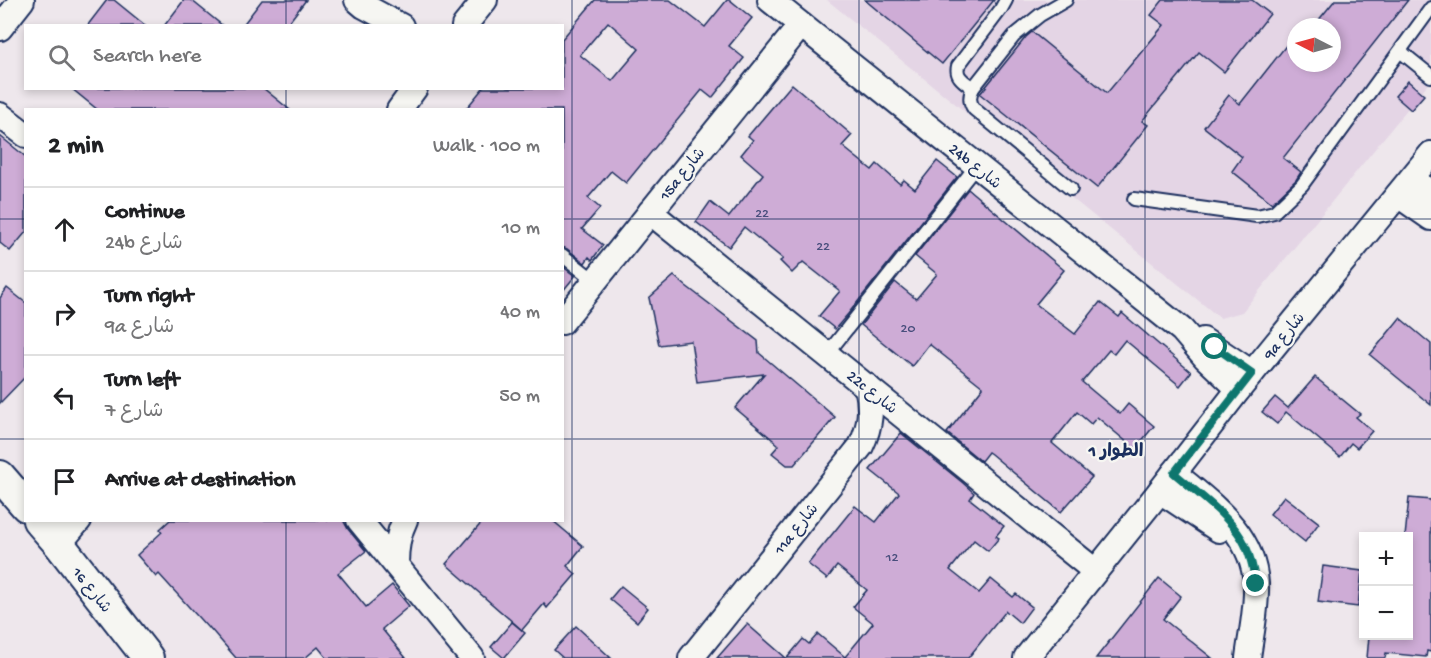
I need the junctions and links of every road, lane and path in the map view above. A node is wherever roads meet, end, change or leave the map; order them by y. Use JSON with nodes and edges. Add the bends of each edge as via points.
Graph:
{"nodes":[{"id":1,"x":22,"y":0,"type":"edge"},
{"id":2,"x":485,"y":0,"type":"edge"},
{"id":3,"x":770,"y":0,"type":"edge"},
{"id":4,"x":1006,"y":0,"type":"edge"},
{"id":5,"x":1066,"y":0,"type":"edge"},
{"id":6,"x":361,"y":3,"type":"edge"},
{"id":7,"x":1431,"y":8,"type":"edge"},
{"id":8,"x":380,"y":24,"type":"edge"},
{"id":9,"x":398,"y":24,"type":"edge"},
{"id":10,"x":466,"y":24,"type":"edge"},
{"id":11,"x":801,"y":25,"type":"junction"},
{"id":12,"x":0,"y":28,"type":"edge"},
{"id":13,"x":1400,"y":51,"type":"junction"},
{"id":14,"x":1431,"y":76,"type":"edge"},
{"id":15,"x":973,"y":88,"type":"junction"},
{"id":16,"x":414,"y":90,"type":"edge"},
{"id":17,"x":400,"y":108,"type":"edge"},
{"id":18,"x":0,"y":115,"type":"edge"},
{"id":19,"x":24,"y":133,"type":"edge"},
{"id":20,"x":1431,"y":154,"type":"edge"},
{"id":21,"x":977,"y":165,"type":"junction"},
{"id":22,"x":1413,"y":177,"type":"junction"},
{"id":23,"x":1071,"y":189,"type":"dead end"},
{"id":24,"x":1398,"y":195,"type":"junction"},
{"id":25,"x":1431,"y":196,"type":"edge"},
{"id":26,"x":1134,"y":199,"type":"dead end"},
{"id":27,"x":650,"y":212,"type":"junction"},
{"id":28,"x":1431,"y":218,"type":"edge"},
{"id":29,"x":564,"y":257,"type":"edge"},
{"id":30,"x":595,"y":281,"type":"junction"},
{"id":31,"x":564,"y":320,"type":"edge"},
{"id":32,"x":827,"y":354,"type":"junction"},
{"id":33,"x":1246,"y":381,"type":"junction"},
{"id":34,"x":867,"y":386,"type":"junction"},
{"id":35,"x":0,"y":476,"type":"edge"},
{"id":36,"x":1167,"y":482,"type":"junction"},
{"id":37,"x":24,"y":503,"type":"edge"},
{"id":38,"x":361,"y":522,"type":"edge"},
{"id":39,"x":404,"y":522,"type":"edge"},
{"id":40,"x":42,"y":523,"type":"edge"},
{"id":41,"x":396,"y":564,"type":"junction"},
{"id":42,"x":1095,"y":571,"type":"junction"},
{"id":43,"x":148,"y":658,"type":"edge"},
{"id":44,"x":472,"y":658,"type":"edge"},
{"id":45,"x":691,"y":658,"type":"edge"},
{"id":46,"x":1026,"y":658,"type":"edge"},
{"id":47,"x":1248,"y":658,"type":"edge"}],
"edges":[{"from":1,"to":12,"type":"street"},
{"from":2,"to":10,"type":"street"},
{"from":3,"to":11,"type":"street","name":"24b شارع"},
{"from":4,"to":15,"type":"lane","via":[[958,66],[959,77]]},
{"from":5,"to":15,"type":"lane","via":[[1014,36]]},
{"from":6,"to":8,"type":"street"},
{"from":6,"to":9,"type":"street"},
{"from":7,"to":13,"type":"lane"},
{"from":11,"to":21,"type":"street","name":"24b شارع"},
{"from":11,"to":27,"type":"street","name":"15a شارع"},
{"from":13,"to":14,"type":"lane"},
{"from":13,"to":26,"type":"lane","via":[[1302,184],[1274,212],[1257,216]]},
{"from":15,"to":23,"type":"lane","via":[[969,98],[974,109]]},
{"from":16,"to":17,"type":"street"},
{"from":18,"to":19,"type":"street"},
{"from":20,"to":22,"type":"street","name":"9a شارع"},
{"from":21,"to":32,"type":"lane"},
{"from":21,"to":33,"type":"street","name":"24b شارع","via":[[1182,330],[1215,347]]},
{"from":22,"to":24,"type":"street","name":"9a شارع"},
{"from":22,"to":25,"type":"street"},
{"from":24,"to":28,"type":"street"},
{"from":24,"to":33,"type":"street","name":"9a شارع"},
{"from":27,"to":30,"type":"street","name":"15a شارع"},
{"from":27,"to":32,"type":"street","name":"22c شارع"},
{"from":29,"to":30,"type":"lane"},
{"from":30,"to":31,"type":"street","name":"15a شارع"},
{"from":32,"to":34,"type":"street","name":"22c شارع"},
{"from":33,"to":36,"type":"street","name":"9a شارع"},
{"from":34,"to":42,"type":"street","name":"22c شارع"},
{"from":34,"to":45,"type":"street","name":"11a شارع","via":[[871,410],[861,446]]},
{"from":35,"to":37,"type":"street","name":"شارع 16"},
{"from":36,"to":42,"type":"street","name":"9a شارع"},
{"from":36,"to":47,"type":"street","via":[[1230,524],[1242,538],[1256,584]]},
{"from":38,"to":41,"type":"street"},
{"from":39,"to":41,"type":"street"},
{"from":40,"to":43,"type":"street","name":"شارع 16"},
{"from":41,"to":44,"type":"street"},
{"from":42,"to":46,"type":"street","name":"9a شارع"}]}
